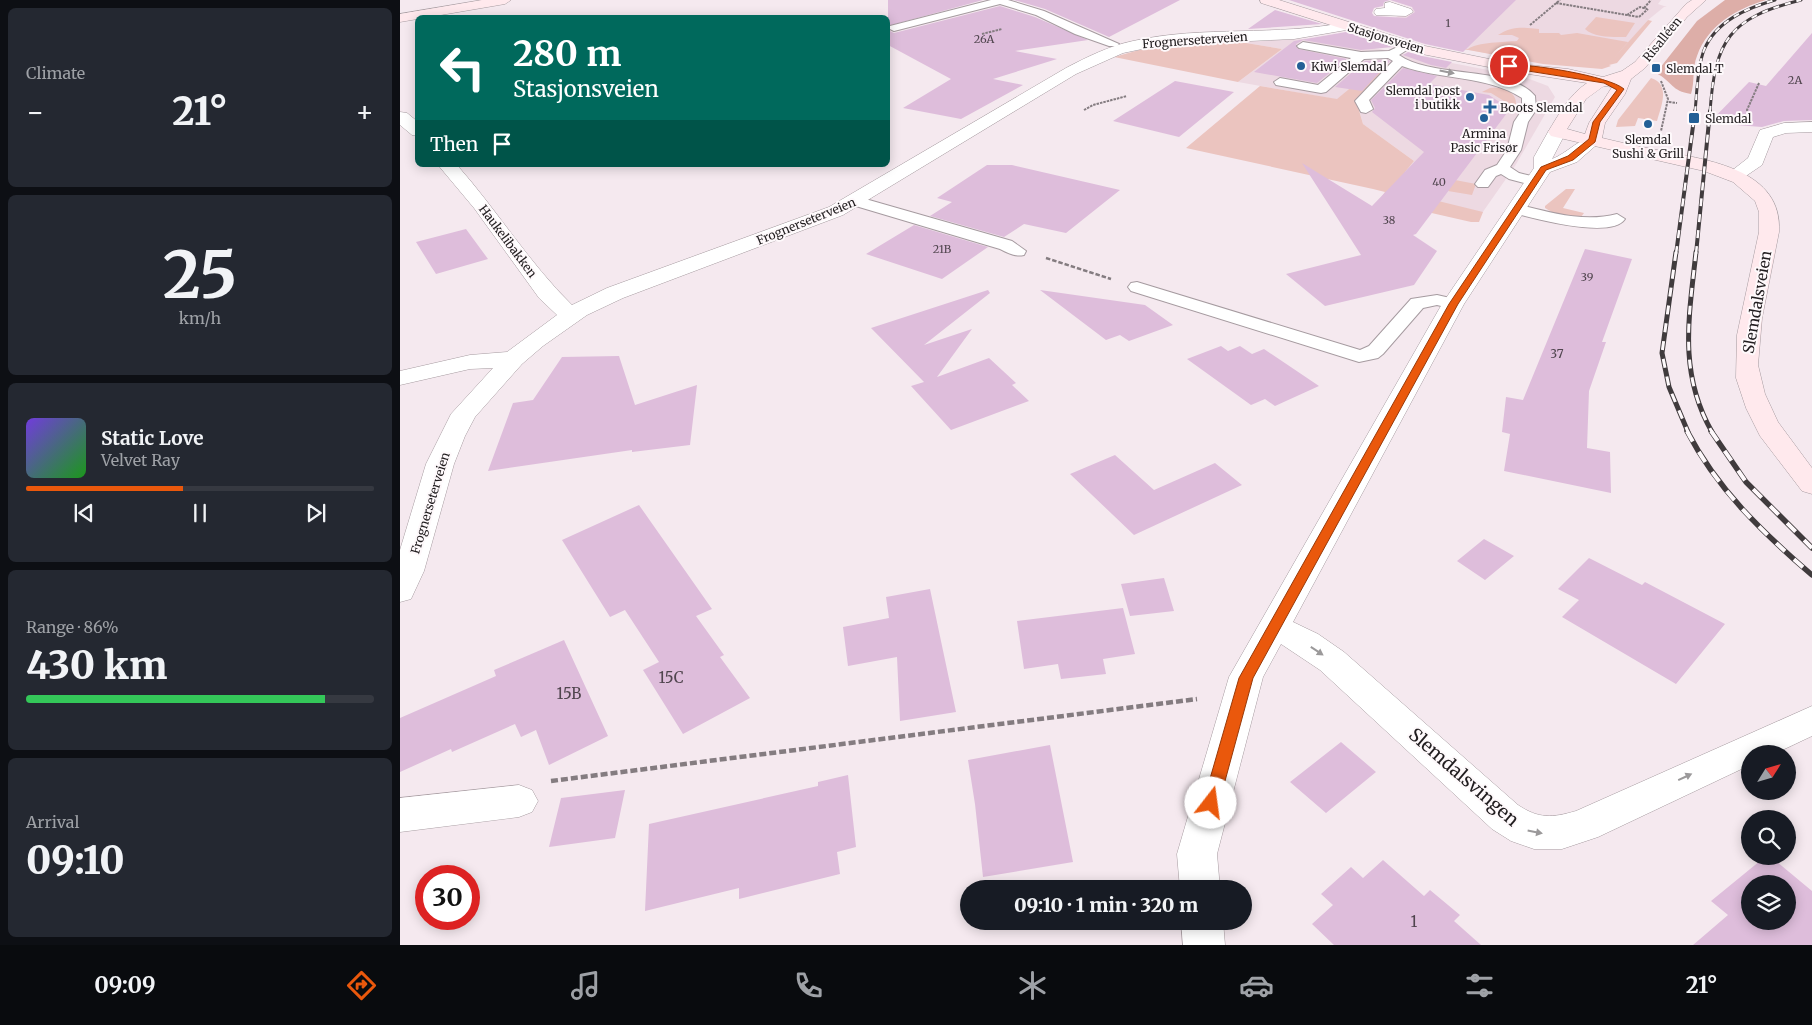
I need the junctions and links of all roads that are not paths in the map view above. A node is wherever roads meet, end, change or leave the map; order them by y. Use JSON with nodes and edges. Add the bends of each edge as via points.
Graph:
{"nodes":[{"id":1,"x":505,"y":0,"type":"edge"},
{"id":2,"x":999,"y":0,"type":"edge"},
{"id":3,"x":1266,"y":0,"type":"edge"},
{"id":4,"x":1700,"y":0,"type":"edge"},
{"id":5,"x":415,"y":15,"type":"edge"},
{"id":6,"x":418,"y":15,"type":"edge"},
{"id":7,"x":400,"y":18,"type":"edge"},
{"id":8,"x":1347,"y":26,"type":"junction"},
{"id":9,"x":894,"y":28,"type":"dead end"},
{"id":10,"x":1113,"y":44,"type":"dead end"},
{"id":11,"x":1302,"y":46,"type":"dead end"},
{"id":12,"x":1408,"y":47,"type":"junction"},
{"id":13,"x":1361,"y":56,"type":"junction"},
{"id":14,"x":1395,"y":57,"type":"junction"},
{"id":15,"x":1280,"y":82,"type":"dead end"},
{"id":16,"x":1599,"y":84,"type":"junction"},
{"id":17,"x":1622,"y":84,"type":"junction"},
{"id":18,"x":1366,"y":109,"type":"dead end"},
{"id":19,"x":401,"y":117,"type":"edge"},
{"id":20,"x":1812,"y":127,"type":"edge"},
{"id":21,"x":415,"y":129,"type":"edge"},
{"id":22,"x":1557,"y":132,"type":"junction"},
{"id":23,"x":1593,"y":140,"type":"junction"},
{"id":24,"x":449,"y":167,"type":"edge"},
{"id":25,"x":1502,"y":168,"type":"junction"},
{"id":26,"x":1539,"y":175,"type":"junction"},
{"id":27,"x":1734,"y":176,"type":"junction"},
{"id":28,"x":1483,"y":184,"type":"dead end"},
{"id":29,"x":855,"y":201,"type":"junction"},
{"id":30,"x":1516,"y":209,"type":"junction"},
{"id":31,"x":1617,"y":219,"type":"dead end"},
{"id":32,"x":1018,"y":251,"type":"road end"},
{"id":33,"x":1137,"y":287,"type":"road end"},
{"id":34,"x":1453,"y":304,"type":"junction"},
{"id":35,"x":570,"y":316,"type":"junction"},
{"id":36,"x":514,"y":360,"type":"junction"},
{"id":37,"x":400,"y":378,"type":"edge"},
{"id":38,"x":1812,"y":485,"type":"edge"},
{"id":39,"x":400,"y":590,"type":"edge"},
{"id":40,"x":1275,"y":627,"type":"junction"},
{"id":41,"x":1812,"y":720,"type":"edge"},
{"id":42,"x":518,"y":801,"type":"road end"},
{"id":43,"x":400,"y":815,"type":"edge"},
{"id":44,"x":1199,"y":880,"type":"edge"},
{"id":45,"x":1203,"y":930,"type":"edge"},
{"id":46,"x":1204,"y":945,"type":"edge"}],
"edges":[{"from":1,"to":6,"type":"main road"},
{"from":2,"to":9,"type":"lane"},
{"from":2,"to":10,"type":"lane","via":[[1040,13]]},
{"from":3,"to":8,"type":"main road","name":"Stasjonsveien"},
{"from":4,"to":17,"type":"main road","name":"Risalléen","via":[[1677,19]]},
{"from":5,"to":7,"type":"main road"},
{"from":8,"to":12,"type":"main road","name":"Stasjonsveien"},
{"from":8,"to":29,"type":"street","name":"Frognerseterveien","via":[[1313,32],[1149,42],[1114,50],[1071,70]]},
{"from":11,"to":13,"type":"lane"},
{"from":12,"to":14,"type":"lane"},
{"from":12,"to":16,"type":"main road","name":"Stasjonsveien"},
{"from":13,"to":14,"type":"lane"},
{"from":13,"to":15,"type":"lane","via":[[1321,89]]},
{"from":14,"to":18,"type":"lane","via":[[1362,101]]},
{"from":14,"to":25,"type":"lane","one_way":true,"via":[[1414,66],[1502,83],[1528,96],[1530,105],[1521,122],[1519,139]]},
{"from":16,"to":17,"type":"main road","name":"Risalléen"},
{"from":16,"to":22,"type":"main road","via":[[1577,100]]},
{"from":17,"to":23,"type":"main road","name":"Risalléen","via":[[1596,122]]},
{"from":19,"to":21,"type":"street"},
{"from":20,"to":27,"type":"street","via":[[1784,128],[1766,134],[1756,161]]},
{"from":22,"to":23,"type":"main road"},
{"from":22,"to":26,"type":"street","via":[[1543,157]]},
{"from":23,"to":26,"type":"street","via":[[1571,158]]},
{"from":23,"to":27,"type":"main road"},
{"from":24,"to":35,"type":"street","name":"Haukelibakken","via":[[481,204],[547,293]]},
{"from":25,"to":26,"type":"lane","via":[[1514,176]]},
{"from":25,"to":28,"type":"lane","via":[[1490,173]]},
{"from":26,"to":30,"type":"street"},
{"from":27,"to":38,"type":"main road","name":"Slemdalsveien","via":[[1750,185],[1767,206],[1769,232],[1746,354],[1748,378],[1769,430]]},
{"from":29,"to":32,"type":"lane"},
{"from":29,"to":35,"type":"street","name":"Frognerseterveien","via":[[790,230],[643,281]]},
{"from":30,"to":31,"type":"lane","via":[[1567,220],[1608,222]]},
{"from":30,"to":34,"type":"street"},
{"from":33,"to":34,"type":"lane","via":[[1359,356],[1376,350],[1417,303],[1437,300]]},
{"from":34,"to":40,"type":"street"},
{"from":35,"to":36,"type":"street","name":"Frognerseterveien"},
{"from":36,"to":37,"type":"street","via":[[470,362]]},
{"from":36,"to":39,"type":"street","name":"Frognerseterveien","via":[[464,414],[452,436]]},
{"from":40,"to":41,"type":"street","name":"Slemdalsvingen","one_way":true,"via":[[1332,661],[1505,817],[1530,832],[1547,834],[1584,825]]},
{"from":40,"to":44,"type":"street","via":[[1246,678],[1234,717],[1197,854]]},
{"from":42,"to":43,"type":"street"},
{"from":45,"to":46,"type":"street"}]}
